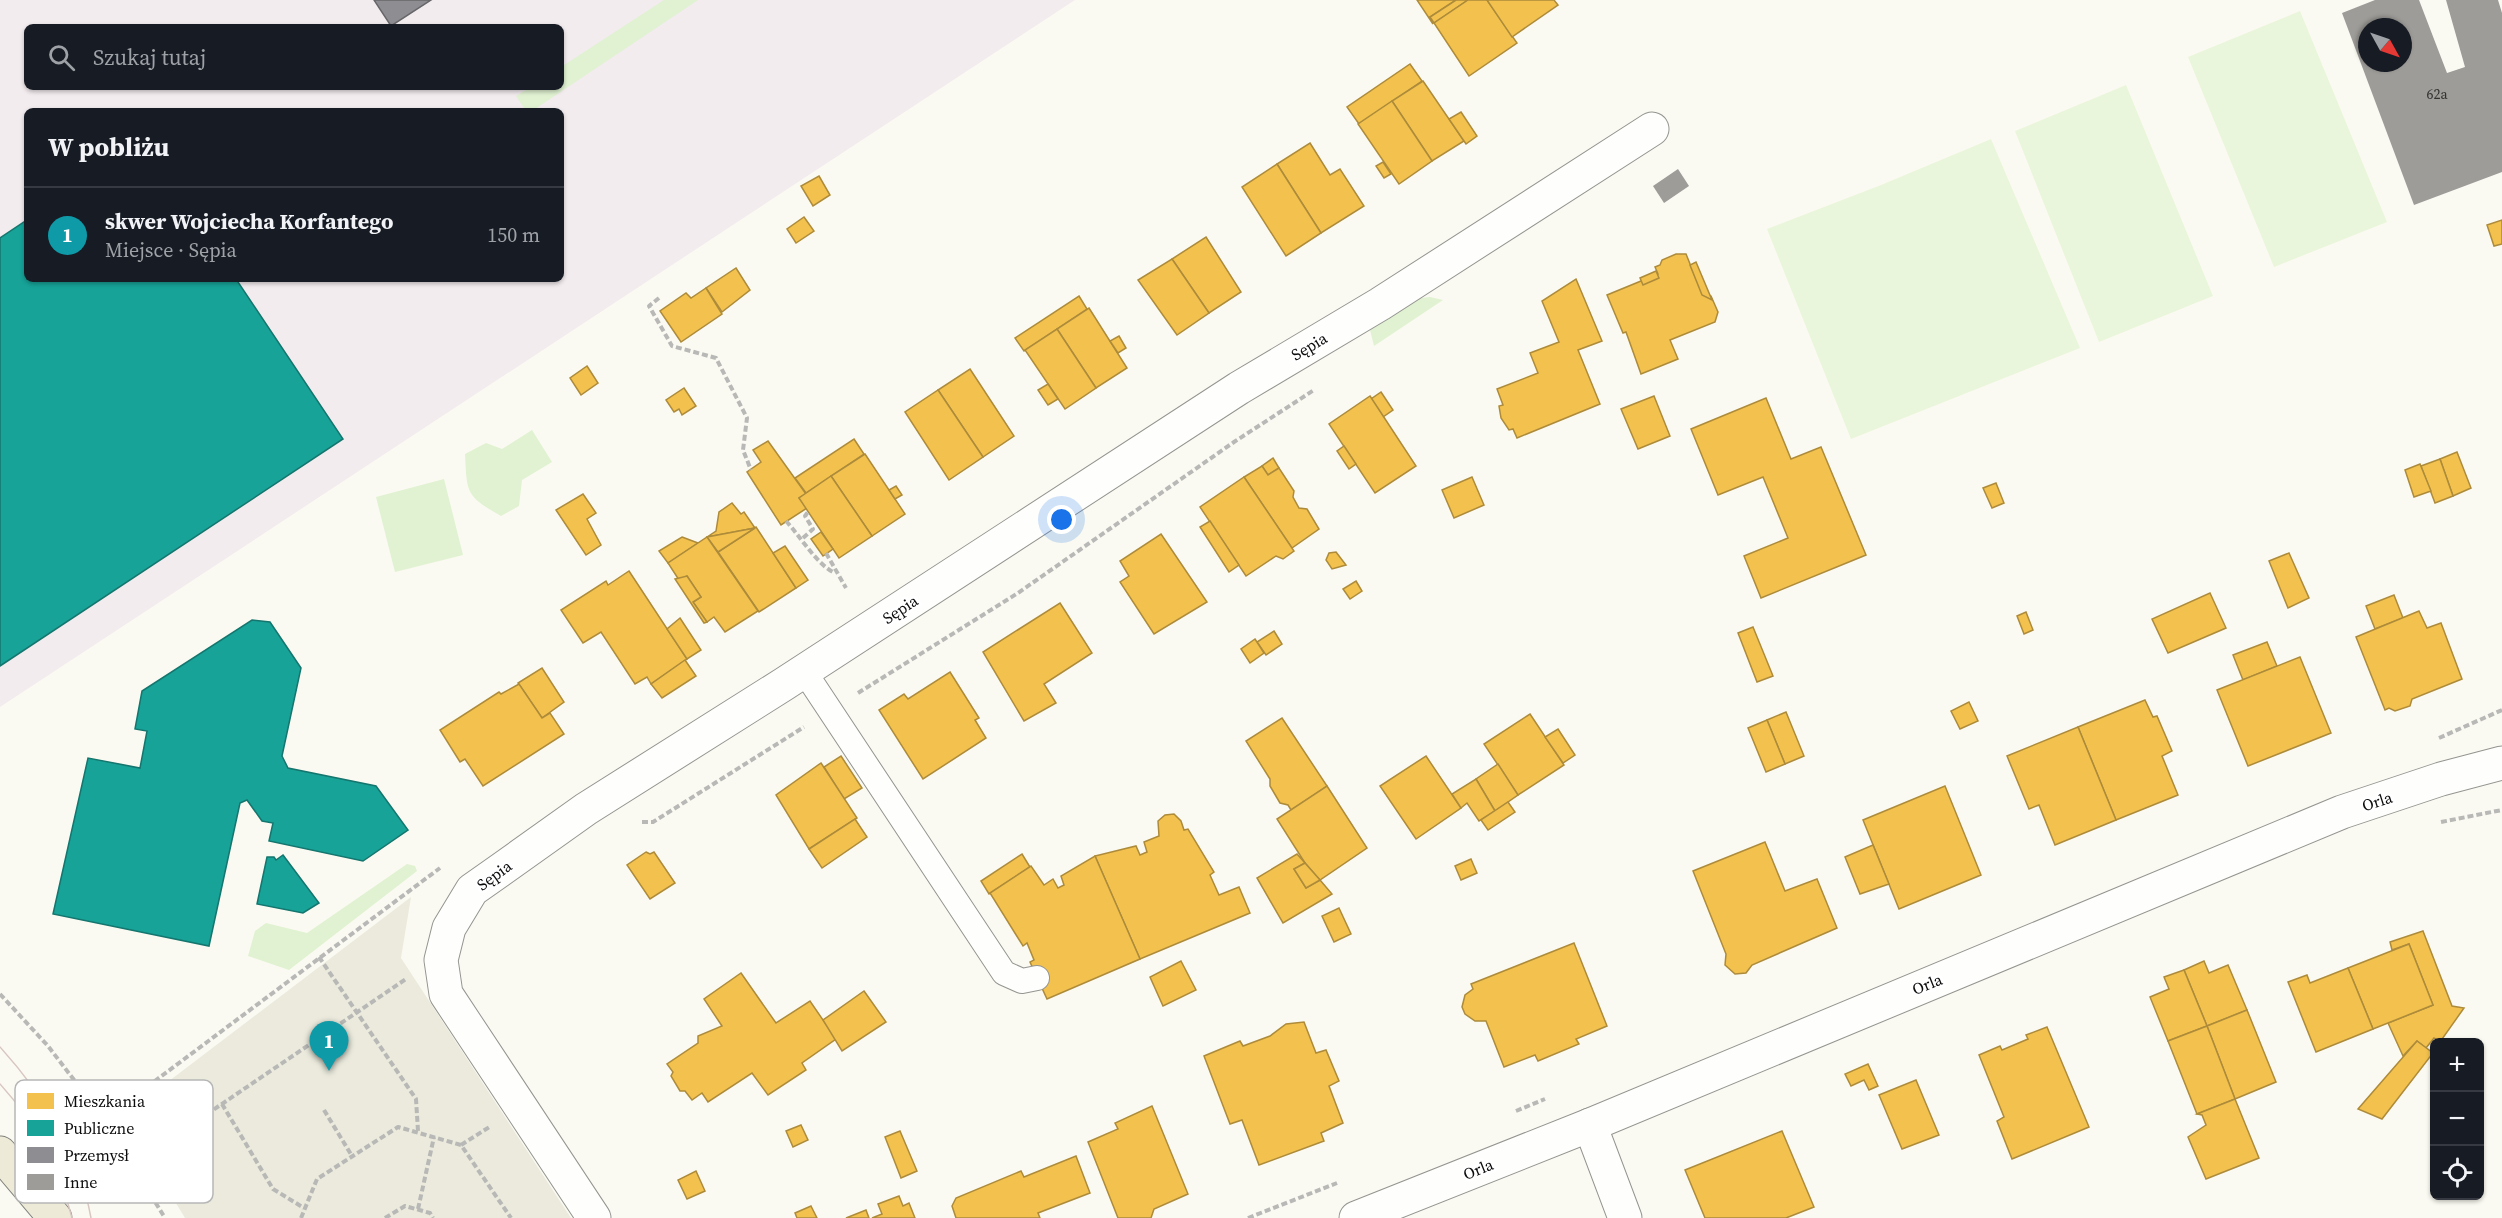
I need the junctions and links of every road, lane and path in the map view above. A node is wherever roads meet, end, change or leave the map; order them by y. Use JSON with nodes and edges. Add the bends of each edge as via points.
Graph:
{"nodes":[{"id":1,"x":1653,"y":129,"type":"dead end"},
{"id":2,"x":659,"y":298,"type":"dead end"},
{"id":3,"x":1315,"y":390,"type":"dead end"},
{"id":4,"x":750,"y":470,"type":"dead end"},
{"id":5,"x":808,"y":512,"type":"dead end"},
{"id":6,"x":786,"y":521,"type":"dead end"},
{"id":7,"x":803,"y":538,"type":"junction"},
{"id":8,"x":825,"y":553,"type":"dead end"},
{"id":9,"x":835,"y":573,"type":"junction"},
{"id":10,"x":846,"y":588,"type":"dead end"},
{"id":11,"x":804,"y":671,"type":"junction"},
{"id":12,"x":830,"y":711,"type":"junction"},
{"id":13,"x":2502,"y":763,"type":"edge"},
{"id":14,"x":635,"y":825,"type":"dead end"},
{"id":15,"x":443,"y":865,"type":"dead end"},
{"id":16,"x":319,"y":957,"type":"junction"},
{"id":17,"x":441,"y":960,"type":"junction"},
{"id":18,"x":1037,"y":978,"type":"dead end"},
{"id":19,"x":0,"y":994,"type":"edge"},
{"id":20,"x":358,"y":1013,"type":"junction"},
{"id":21,"x":74,"y":1080,"type":"edge"},
{"id":22,"x":156,"y":1080,"type":"edge"},
{"id":23,"x":222,"y":1104,"type":"junction"},
{"id":24,"x":213,"y":1110,"type":"edge"},
{"id":25,"x":324,"y":1110,"type":"dead end"},
{"id":26,"x":1590,"y":1125,"type":"junction"},
{"id":27,"x":418,"y":1131,"type":"junction"},
{"id":28,"x":434,"y":1137,"type":"junction"},
{"id":29,"x":0,"y":1154,"type":"edge"},
{"id":30,"x":352,"y":1156,"type":"junction"},
{"id":31,"x":15,"y":1171,"type":"edge"},
{"id":32,"x":42,"y":1203,"type":"edge"},
{"id":33,"x":156,"y":1203,"type":"edge"},
{"id":34,"x":304,"y":1208,"type":"junction"},
{"id":35,"x":418,"y":1209,"type":"junction"},
{"id":36,"x":55,"y":1218,"type":"edge"},
{"id":37,"x":165,"y":1218,"type":"edge"},
{"id":38,"x":302,"y":1218,"type":"edge"},
{"id":39,"x":385,"y":1218,"type":"edge"},
{"id":40,"x":433,"y":1218,"type":"edge"},
{"id":41,"x":511,"y":1218,"type":"edge"},
{"id":42,"x":594,"y":1218,"type":"edge"},
{"id":43,"x":1356,"y":1218,"type":"edge"},
{"id":44,"x":1625,"y":1218,"type":"edge"}],
"edges":[{"from":1,"to":11,"type":"street","name":"Sępia","via":[[1380,304],[1239,388]]},
{"from":2,"to":4,"type":"path","via":[[648,306],[672,346],[716,358],[747,418],[743,450]]},
{"from":3,"to":12,"type":"path","via":[[1018,593]]},
{"from":5,"to":7,"type":"path","via":[[805,516],[813,529]]},
{"from":6,"to":7,"type":"path"},
{"from":7,"to":9,"type":"path","via":[[825,569]]},
{"from":8,"to":9,"type":"path"},
{"from":9,"to":10,"type":"path"},
{"from":11,"to":12,"type":"lane"},
{"from":11,"to":17,"type":"street","name":"Sępia","via":[[586,809],[472,890],[449,928]]},
{"from":12,"to":14,"type":"path","via":[[653,822],[644,820]]},
{"from":12,"to":18,"type":"lane","via":[[1005,973],[1022,981]]},
{"from":13,"to":26,"type":"street","name":"Orla","via":[[2342,812]]},
{"from":15,"to":16,"type":"path"},
{"from":16,"to":20,"type":"path"},
{"from":16,"to":22,"type":"path"},
{"from":17,"to":20,"type":"path","via":[[416,972]]},
{"from":17,"to":42,"type":"street","name":"Sępia","via":[[446,994]]},
{"from":19,"to":21,"type":"path"},
{"from":20,"to":23,"type":"path"},
{"from":20,"to":27,"type":"path","via":[[416,1099]]},
{"from":23,"to":24,"type":"path"},
{"from":23,"to":34,"type":"path","via":[[273,1189]]},
{"from":25,"to":30,"type":"path"},
{"from":26,"to":43,"type":"street","name":"Orla"},
{"from":26,"to":44,"type":"street"},
{"from":27,"to":28,"type":"path"},
{"from":27,"to":30,"type":"path","via":[[398,1127]]},
{"from":28,"to":35,"type":"path"},
{"from":28,"to":41,"type":"path","via":[[461,1145]]},
{"from":29,"to":31,"type":"main road"},
{"from":30,"to":34,"type":"path","via":[[317,1179]]},
{"from":32,"to":36,"type":"main road"},
{"from":33,"to":37,"type":"path"},
{"from":34,"to":38,"type":"path"},
{"from":35,"to":39,"type":"path","via":[[405,1206]]},
{"from":35,"to":40,"type":"path"}]}
